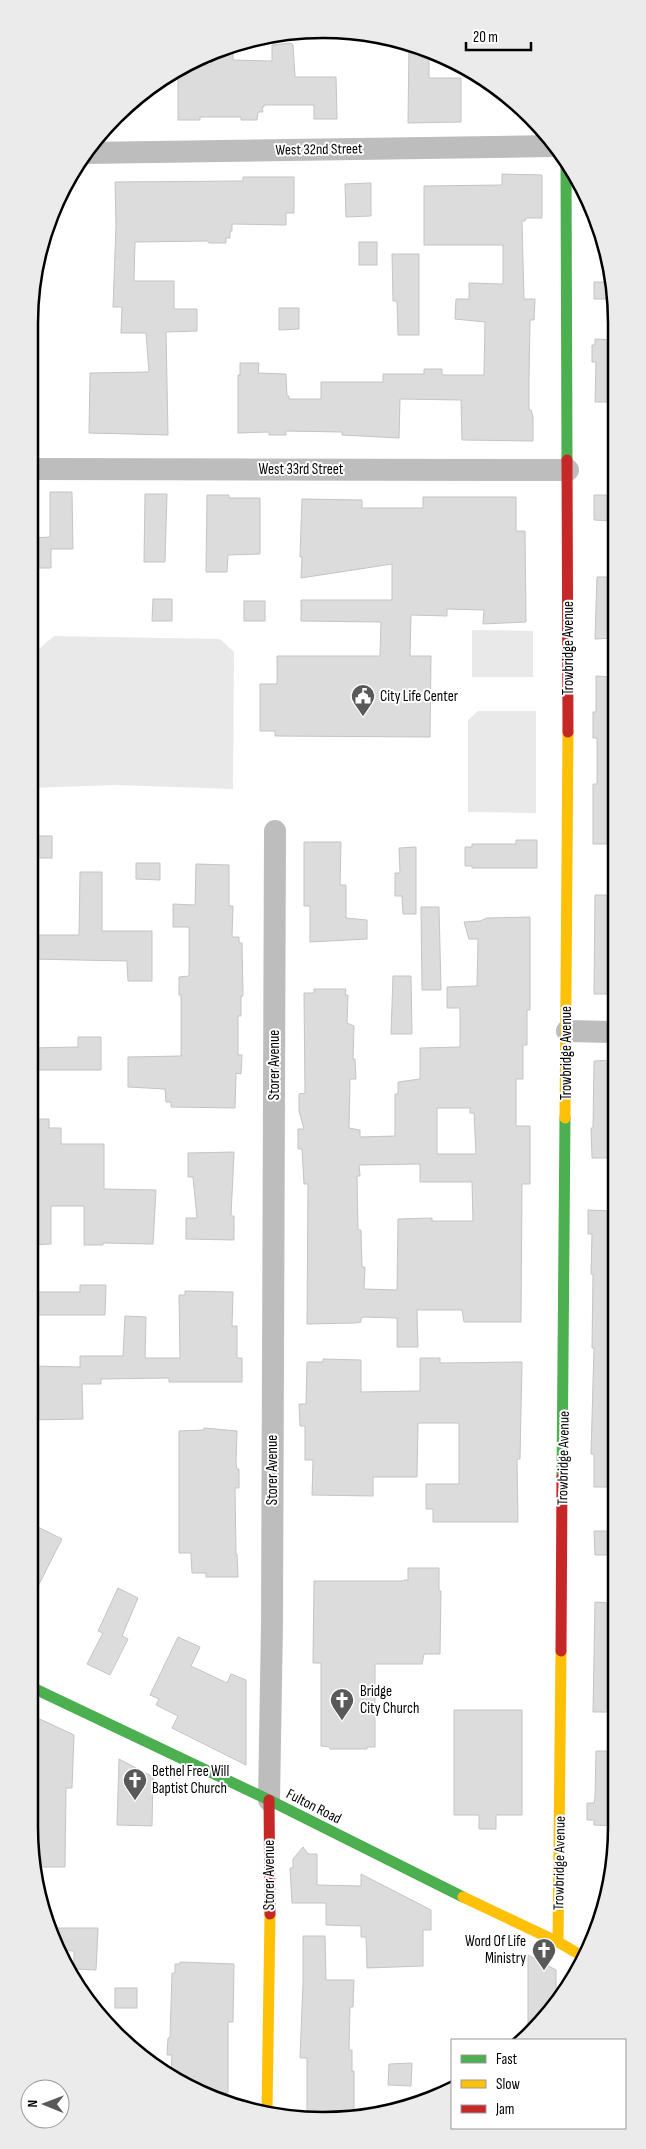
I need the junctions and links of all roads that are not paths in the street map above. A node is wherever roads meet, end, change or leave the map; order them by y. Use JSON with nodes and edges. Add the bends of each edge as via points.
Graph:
{"nodes":[{"id":1,"x":547,"y":146,"type":"edge"},
{"id":2,"x":93,"y":153,"type":"edge"},
{"id":3,"x":566,"y":174,"type":"edge"},
{"id":4,"x":38,"y":469,"type":"edge"},
{"id":5,"x":568,"y":470,"type":"junction"},
{"id":6,"x":275,"y":831,"type":"dead end"},
{"id":7,"x":567,"y":1031,"type":"junction"},
{"id":8,"x":608,"y":1032,"type":"edge"},
{"id":9,"x":38,"y":1690,"type":"edge"},
{"id":10,"x":269,"y":1800,"type":"junction"},
{"id":11,"x":558,"y":1942,"type":"junction"},
{"id":12,"x":578,"y":1955,"type":"edge"},
{"id":13,"x":267,"y":2106,"type":"edge"}],
"edges":[{"from":1,"to":2,"type":"street","name":"West 32nd Street"},
{"from":3,"to":5,"type":"street","name":"Trowbridge Avenue"},
{"from":4,"to":5,"type":"street","name":"West 33rd Street"},
{"from":5,"to":7,"type":"street","name":"Trowbridge Avenue"},
{"from":6,"to":10,"type":"street","name":"Storer Avenue"},
{"from":7,"to":8,"type":"street"},
{"from":7,"to":11,"type":"street","name":"Trowbridge Avenue"},
{"from":9,"to":10,"type":"street","name":"Fulton Road"},
{"from":10,"to":11,"type":"street","name":"Fulton Road"},
{"from":10,"to":13,"type":"street","name":"Storer Avenue"},
{"from":11,"to":12,"type":"street","name":"Fulton Road"}]}
